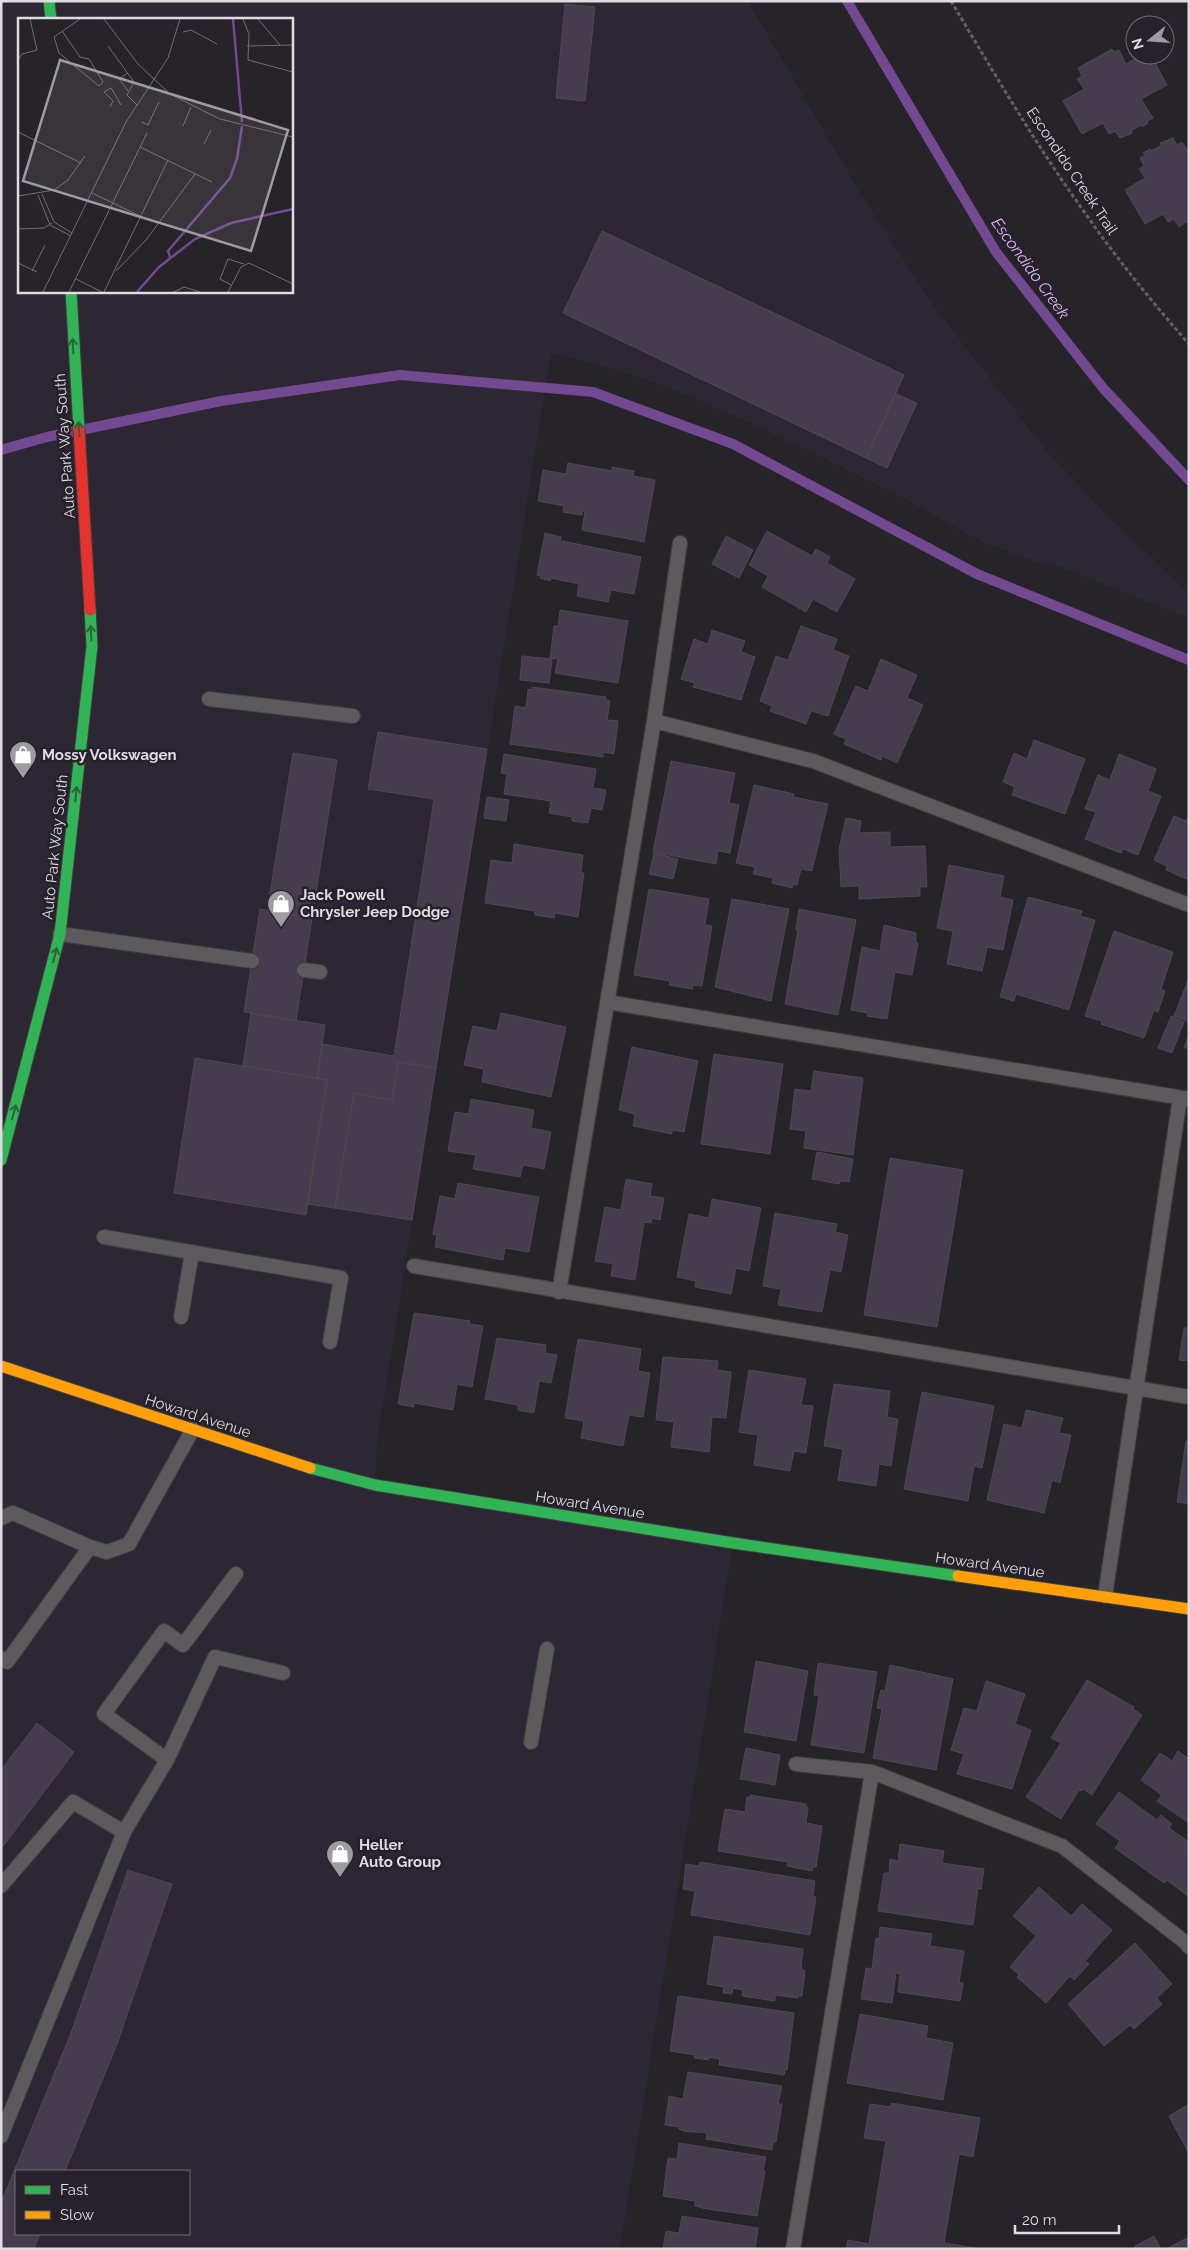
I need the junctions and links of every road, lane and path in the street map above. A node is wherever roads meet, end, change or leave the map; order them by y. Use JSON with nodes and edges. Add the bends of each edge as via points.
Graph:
{"nodes":[{"id":1,"x":49,"y":1,"type":"edge"},
{"id":2,"x":951,"y":1,"type":"edge"},
{"id":3,"x":51,"y":18,"type":"edge"},
{"id":4,"x":70,"y":292,"type":"edge"},
{"id":5,"x":1189,"y":344,"type":"edge"},
{"id":6,"x":680,"y":543,"type":"dead end"},
{"id":7,"x":209,"y":699,"type":"dead end"},
{"id":8,"x":353,"y":716,"type":"dead end"},
{"id":9,"x":654,"y":721,"type":"junction"},
{"id":10,"x":1189,"y":905,"type":"edge"},
{"id":11,"x":60,"y":934,"type":"junction"},
{"id":12,"x":252,"y":961,"type":"dead end"},
{"id":13,"x":304,"y":970,"type":"dead end"},
{"id":14,"x":320,"y":972,"type":"dead end"},
{"id":15,"x":607,"y":1002,"type":"junction"},
{"id":16,"x":1185,"y":1098,"type":"edge"},
{"id":17,"x":1,"y":1160,"type":"edge"},
{"id":18,"x":104,"y":1237,"type":"dead end"},
{"id":19,"x":192,"y":1252,"type":"junction"},
{"id":20,"x":414,"y":1266,"type":"dead end"},
{"id":21,"x":559,"y":1292,"type":"junction"},
{"id":22,"x":181,"y":1317,"type":"dead end"},
{"id":23,"x":330,"y":1342,"type":"dead end"},
{"id":24,"x":1,"y":1366,"type":"edge"},
{"id":25,"x":1136,"y":1390,"type":"junction"},
{"id":26,"x":1189,"y":1397,"type":"edge"},
{"id":27,"x":193,"y":1430,"type":"junction"},
{"id":28,"x":1,"y":1518,"type":"edge"},
{"id":29,"x":90,"y":1547,"type":"junction"},
{"id":30,"x":236,"y":1574,"type":"dead end"},
{"id":31,"x":1105,"y":1596,"type":"junction"},
{"id":32,"x":1189,"y":1609,"type":"edge"},
{"id":33,"x":547,"y":1649,"type":"dead end"},
{"id":34,"x":1,"y":1658,"type":"edge"},
{"id":35,"x":283,"y":1673,"type":"dead end"},
{"id":36,"x":530,"y":1742,"type":"dead end"},
{"id":37,"x":167,"y":1760,"type":"junction"},
{"id":38,"x":796,"y":1764,"type":"dead end"},
{"id":39,"x":872,"y":1772,"type":"junction"},
{"id":40,"x":124,"y":1832,"type":"junction"},
{"id":41,"x":1,"y":1886,"type":"edge"},
{"id":42,"x":1189,"y":1947,"type":"edge"},
{"id":43,"x":1,"y":2136,"type":"edge"},
{"id":44,"x":793,"y":2249,"type":"edge"}],
"edges":[{"from":1,"to":3,"type":"street"},
{"from":2,"to":5,"type":"path","name":"Escondido Creek Trail","via":[[1023,122],[1085,214]]},
{"from":11,"to":4,"type":"street","name":"Auto Park Way South","one_way":true,"via":[[92,646]]},
{"from":6,"to":9,"type":"lane"},
{"from":7,"to":8,"type":"lane"},
{"from":9,"to":10,"type":"lane","via":[[813,761]]},
{"from":9,"to":15,"type":"lane"},
{"from":11,"to":12,"type":"lane"},
{"from":17,"to":11,"type":"street","name":"Auto Park Way South","one_way":true},
{"from":13,"to":14,"type":"lane"},
{"from":15,"to":16,"type":"lane"},
{"from":15,"to":21,"type":"lane"},
{"from":16,"to":25,"type":"lane"},
{"from":18,"to":19,"type":"lane"},
{"from":19,"to":22,"type":"lane"},
{"from":19,"to":23,"type":"lane","via":[[341,1278]]},
{"from":20,"to":21,"type":"lane"},
{"from":21,"to":25,"type":"lane"},
{"from":24,"to":27,"type":"street","name":"Howard Avenue"},
{"from":25,"to":26,"type":"lane"},
{"from":25,"to":31,"type":"lane"},
{"from":27,"to":29,"type":"lane","via":[[129,1544],[106,1552]]},
{"from":27,"to":31,"type":"street","name":"Howard Avenue","via":[[329,1474],[375,1485],[734,1543]]},
{"from":28,"to":29,"type":"lane","via":[[14,1513]]},
{"from":29,"to":34,"type":"lane","via":[[7,1662]]},
{"from":30,"to":37,"type":"lane","via":[[183,1645],[164,1631],[104,1714]]},
{"from":31,"to":32,"type":"street","name":"Howard Avenue"},
{"from":33,"to":36,"type":"lane"},
{"from":35,"to":37,"type":"lane","via":[[215,1657]]},
{"from":37,"to":40,"type":"lane"},
{"from":38,"to":39,"type":"lane"},
{"from":39,"to":42,"type":"lane","via":[[1062,1846]]},
{"from":39,"to":44,"type":"lane"},
{"from":40,"to":41,"type":"lane","via":[[73,1802]]},
{"from":40,"to":43,"type":"lane"}]}
